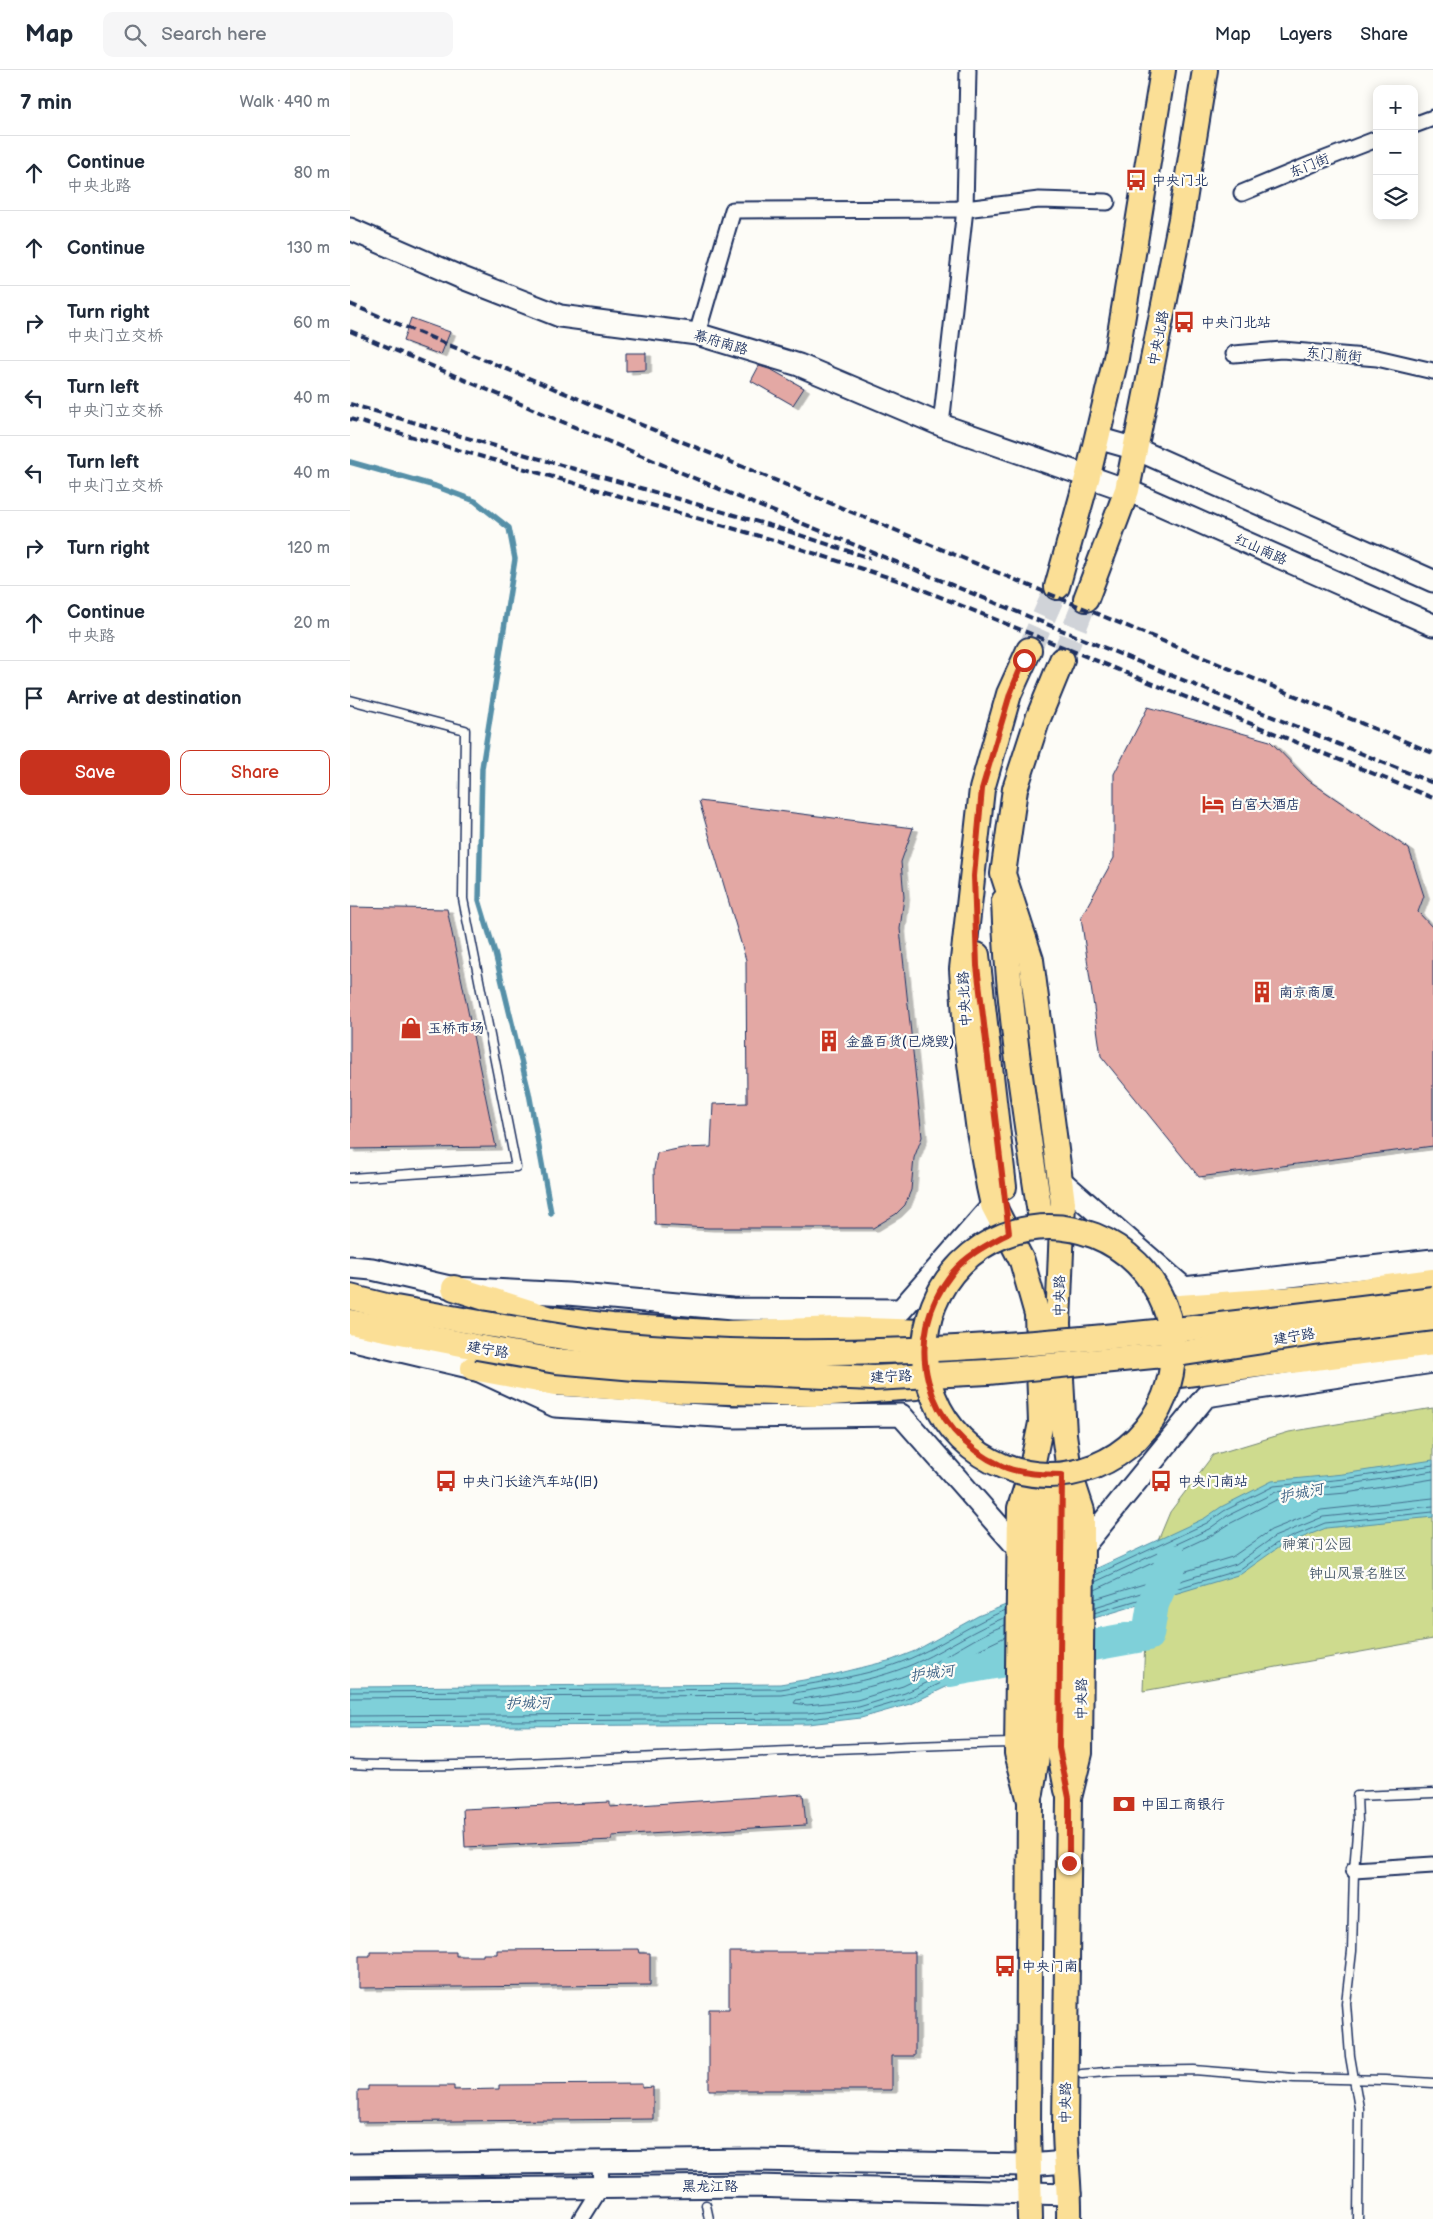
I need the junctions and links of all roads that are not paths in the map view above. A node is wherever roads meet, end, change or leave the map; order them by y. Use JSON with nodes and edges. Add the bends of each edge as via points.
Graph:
{"nodes":[{"id":1,"x":968,"y":70,"type":"edge"},
{"id":2,"x":1162,"y":70,"type":"edge"},
{"id":3,"x":1205,"y":70,"type":"edge"},
{"id":4,"x":1433,"y":118,"type":"edge"},
{"id":5,"x":1418,"y":124,"type":"edge"},
{"id":6,"x":1373,"y":141,"type":"edge"},
{"id":7,"x":1242,"y":193,"type":"dead end"},
{"id":8,"x":1107,"y":202,"type":"dead end"},
{"id":9,"x":966,"y":209,"type":"junction"},
{"id":10,"x":350,"y":229,"type":"edge"},
{"id":11,"x":697,"y":334,"type":"junction"},
{"id":12,"x":1234,"y":354,"type":"dead end"},
{"id":13,"x":1433,"y":371,"type":"edge"},
{"id":14,"x":941,"y":425,"type":"junction"},
{"id":15,"x":1097,"y":438,"type":"junction"},
{"id":16,"x":1136,"y":449,"type":"junction"},
{"id":17,"x":1088,"y":475,"type":"junction"},
{"id":18,"x":1127,"y":490,"type":"junction"},
{"id":19,"x":1433,"y":581,"type":"edge"},
{"id":20,"x":1057,"y":587,"type":"tunnel mouth"},
{"id":21,"x":1086,"y":599,"type":"tunnel mouth"},
{"id":22,"x":1433,"y":625,"type":"edge"},
{"id":23,"x":1029,"y":650,"type":"tunnel mouth"},
{"id":24,"x":1062,"y":660,"type":"tunnel mouth"},
{"id":25,"x":350,"y":700,"type":"edge"},
{"id":26,"x":1002,"y":874,"type":"junction"},
{"id":27,"x":974,"y":876,"type":"junction"},
{"id":28,"x":350,"y":1178,"type":"edge"},
{"id":29,"x":1060,"y":1180,"type":"junction"},
{"id":30,"x":993,"y":1205,"type":"junction"},
{"id":31,"x":1042,"y":1227,"type":"junction"},
{"id":32,"x":1009,"y":1233,"type":"junction"},
{"id":33,"x":1433,"y":1260,"type":"edge"},
{"id":34,"x":350,"y":1267,"type":"edge"},
{"id":35,"x":1433,"y":1281,"type":"edge"},
{"id":36,"x":454,"y":1288,"type":"junction"},
{"id":37,"x":350,"y":1297,"type":"edge"},
{"id":38,"x":1433,"y":1299,"type":"edge"},
{"id":39,"x":1166,"y":1308,"type":"junction"},
{"id":40,"x":1433,"y":1318,"type":"edge"},
{"id":41,"x":350,"y":1322,"type":"edge"},
{"id":42,"x":925,"y":1332,"type":"junction"},
{"id":43,"x":350,"y":1340,"type":"edge"},
{"id":44,"x":1433,"y":1343,"type":"edge"},
{"id":45,"x":475,"y":1357,"type":"junction"},
{"id":46,"x":1433,"y":1362,"type":"edge"},
{"id":47,"x":1171,"y":1376,"type":"junction"},
{"id":48,"x":929,"y":1386,"type":"junction"},
{"id":49,"x":1051,"y":1475,"type":"junction"},
{"id":50,"x":1082,"y":1548,"type":"junction"},
{"id":51,"x":1019,"y":1549,"type":"junction"},
{"id":52,"x":1060,"y":1696,"type":"junction"},
{"id":53,"x":1017,"y":1743,"type":"junction"},
{"id":54,"x":350,"y":1764,"type":"edge"},
{"id":55,"x":1433,"y":1793,"type":"edge"},
{"id":56,"x":1030,"y":1801,"type":"junction"},
{"id":57,"x":1433,"y":1865,"type":"edge"},
{"id":58,"x":1354,"y":1870,"type":"junction"},
{"id":59,"x":1082,"y":2074,"type":"dead end"},
{"id":60,"x":1354,"y":2080,"type":"junction"},
{"id":61,"x":1433,"y":2083,"type":"edge"},
{"id":62,"x":600,"y":2162,"type":"junction"},
{"id":63,"x":1066,"y":2162,"type":"junction"},
{"id":64,"x":350,"y":2165,"type":"edge"},
{"id":65,"x":1030,"y":2165,"type":"junction"},
{"id":66,"x":601,"y":2187,"type":"junction"},
{"id":67,"x":350,"y":2190,"type":"edge"},
{"id":68,"x":1030,"y":2193,"type":"junction"},
{"id":69,"x":1070,"y":2194,"type":"junction"},
{"id":70,"x":706,"y":2204,"type":"dead end"},
{"id":71,"x":581,"y":2219,"type":"edge"},
{"id":72,"x":709,"y":2219,"type":"edge"},
{"id":73,"x":1030,"y":2219,"type":"edge"},
{"id":74,"x":1069,"y":2219,"type":"edge"},
{"id":75,"x":1358,"y":2219,"type":"edge"}],
"edges":[{"from":1,"to":9,"type":"street"},
{"from":2,"to":15,"type":"main road","via":[[1116,358]]},
{"from":3,"to":16,"type":"main road","name":"中央北路","via":[[1182,219]]},
{"from":4,"to":5,"type":"street"},
{"from":6,"to":7,"type":"street","name":"东门街"},
{"from":8,"to":9,"type":"street","via":[[1039,200]]},
{"from":9,"to":11,"type":"street","via":[[733,210]]},
{"from":9,"to":14,"type":"street"},
{"from":10,"to":11,"type":"main road","name":"幕府南路","via":[[560,316]]},
{"from":11,"to":14,"type":"main road","name":"幕府南路","via":[[799,365]]},
{"from":12,"to":13,"type":"street","name":"东门前街","via":[[1282,350],[1376,358]]},
{"from":14,"to":17,"type":"main road","name":"幕府南路"},
{"from":15,"to":16,"type":"main road"},
{"from":15,"to":17,"type":"main road"},
{"from":16,"to":18,"type":"main road","name":"中央北路"},
{"from":16,"to":19,"type":"main road"},
{"from":17,"to":18,"type":"main road","name":"红山南路"},
{"from":17,"to":20,"type":"main road"},
{"from":18,"to":21,"type":"main road","name":"中央北路"},
{"from":18,"to":22,"type":"main road","name":"红山南路"},
{"from":23,"to":27,"type":"main road","name":"中央北路","via":[[1010,694],[982,789]]},
{"from":24,"to":26,"type":"main road","via":[[1037,721],[1016,789]]},
{"from":25,"to":28,"type":"lane","via":[[465,730],[463,899],[516,1167]]},
{"from":26,"to":29,"type":"main road","via":[[1031,960]]},
{"from":26,"to":31,"type":"main road","via":[[1006,964]]},
{"from":27,"to":30,"type":"main road","name":"中央北路","via":[[962,969],[966,1032],[979,1131]]},
{"from":27,"to":32,"type":"main road","via":[[977,966]]},
{"from":29,"to":33,"type":"main road","via":[[1184,1288]]},
{"from":29,"to":50,"type":"main road","name":"中央路","via":[[1063,1203],[1058,1323],[1064,1434],[1069,1471],[1082,1511]]},
{"from":30,"to":36,"type":"main road","via":[[901,1310],[732,1309],[568,1294]]},
{"from":30,"to":51,"type":"main road","name":"中央路","via":[[1022,1261],[1037,1314],[1041,1423],[1020,1508]]},
{"from":31,"to":32,"type":"main road","bridge":true},
{"from":31,"to":39,"type":"main road","bridge":true,"via":[[1081,1231],[1117,1247],[1146,1274]]},
{"from":32,"to":42,"type":"main road","bridge":true,"via":[[979,1249],[954,1271],[935,1300]]},
{"from":34,"to":36,"type":"main road"},
{"from":35,"to":39,"type":"main road","via":[[1306,1298]]},
{"from":36,"to":42,"type":"main road","via":[[551,1319],[612,1326],[726,1332],[839,1329]]},
{"from":37,"to":38,"type":"main road","name":"建宁路","bridge":true,"via":[[390,1307],[611,1344],[729,1351],[872,1352],[1124,1336]]},
{"from":39,"to":47,"type":"main road","bridge":true,"via":[[1173,1342]]},
{"from":40,"to":45,"type":"main road","name":"建宁路","bridge":true,"via":[[1184,1353],[988,1372],[873,1378],[635,1368]]},
{"from":41,"to":45,"type":"main road","name":"建宁路"},
{"from":42,"to":48,"type":"main road","bridge":true,"via":[[924,1359]]},
{"from":43,"to":45,"type":"main road","name":"建宁路"},
{"from":44,"to":47,"type":"main road"},
{"from":45,"to":48,"type":"main road","via":[[555,1383],[652,1390],[816,1394]]},
{"from":45,"to":51,"type":"main road","via":[[556,1406],[733,1417],[902,1415]]},
{"from":46,"to":50,"type":"main road","via":[[1206,1396]]},
{"from":47,"to":49,"type":"main road","bridge":true,"via":[[1157,1413],[1133,1443],[1100,1465]]},
{"from":48,"to":49,"type":"main road","bridge":true,"via":[[945,1420],[970,1448],[1003,1467]]},
{"from":49,"to":52,"type":"main road"},
{"from":50,"to":52,"type":"main road","name":"中央路","via":[[1081,1597]]},
{"from":51,"to":53,"type":"main road","name":"中央路"},
{"from":52,"to":56,"type":"main road","via":[[1038,1750]]},
{"from":52,"to":63,"type":"main road","name":"中央路","via":[[1059,1748],[1069,1798]]},
{"from":53,"to":54,"type":"lane","via":[[540,1762]]},
{"from":53,"to":56,"type":"main road","name":"中央路"},
{"from":55,"to":58,"type":"lane","via":[[1357,1796]]},
{"from":56,"to":65,"type":"main road","name":"中央路"},
{"from":57,"to":58,"type":"street"},
{"from":58,"to":60,"type":"lane","via":[[1352,1951],[1346,2003]]},
{"from":59,"to":60,"type":"lane","via":[[1194,2070]]},
{"from":60,"to":61,"type":"lane"},
{"from":60,"to":75,"type":"lane","via":[[1359,2108]]},
{"from":62,"to":64,"type":"main road","name":"黑龙江路"},
{"from":62,"to":65,"type":"main road","name":"黑龙江路","via":[[753,2160]]},
{"from":62,"to":66,"type":"street"},
{"from":63,"to":65,"type":"main road","name":"黑龙江路"},
{"from":63,"to":69,"type":"main road","name":"中央路"},
{"from":65,"to":68,"type":"main road","name":"中央路"},
{"from":66,"to":67,"type":"main road","name":"黑龙江路"},
{"from":66,"to":68,"type":"main road","name":"黑龙江路","via":[[751,2186]]},
{"from":66,"to":71,"type":"street"},
{"from":68,"to":69,"type":"main road","name":"黑龙江路"},
{"from":68,"to":73,"type":"main road","name":"中央路"},
{"from":69,"to":74,"type":"main road","name":"中央路"},
{"from":70,"to":72,"type":"lane"}]}
